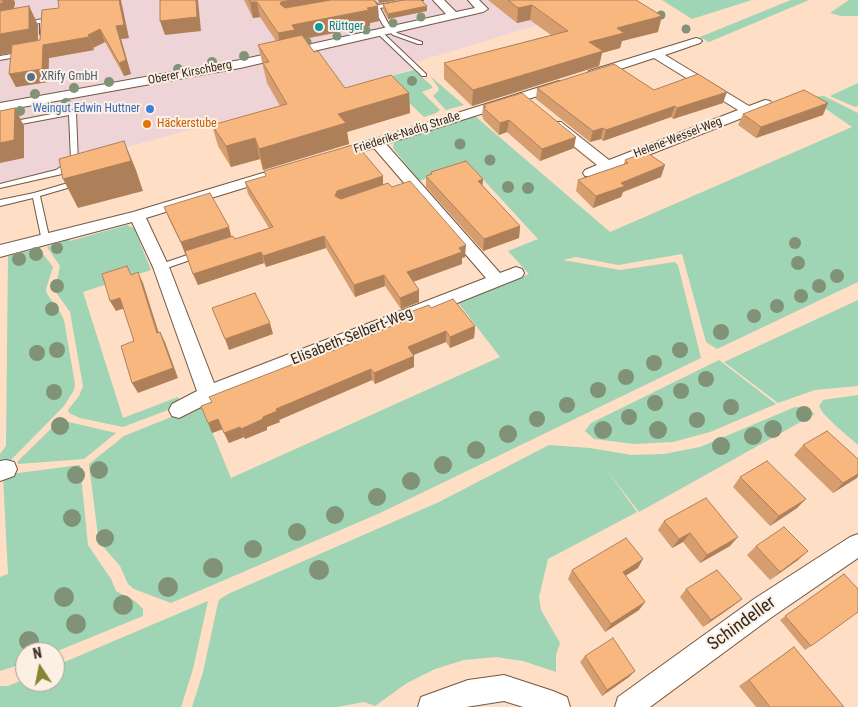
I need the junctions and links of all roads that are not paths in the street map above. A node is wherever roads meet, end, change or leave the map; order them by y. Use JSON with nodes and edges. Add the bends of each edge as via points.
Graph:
{"nodes":[{"id":1,"x":372,"y":0,"type":"edge"},
{"id":2,"x":420,"y":0,"type":"edge"},
{"id":3,"x":438,"y":0,"type":"edge"},
{"id":4,"x":473,"y":0,"type":"edge"},
{"id":5,"x":376,"y":7,"type":"junction"},
{"id":6,"x":354,"y":8,"type":"edge"},
{"id":7,"x":453,"y":15,"type":"junction"},
{"id":8,"x":0,"y":28,"type":"edge"},
{"id":9,"x":385,"y":31,"type":"junction"},
{"id":10,"x":43,"y":41,"type":"edge"},
{"id":11,"x":696,"y":41,"type":"dead end"},
{"id":12,"x":420,"y":43,"type":"dead end"},
{"id":13,"x":34,"y":52,"type":"edge"},
{"id":14,"x":656,"y":54,"type":"junction"},
{"id":15,"x":0,"y":58,"type":"edge"},
{"id":16,"x":424,"y":75,"type":"dead end"},
{"id":17,"x":523,"y":97,"type":"junction"},
{"id":18,"x":765,"y":104,"type":"edge"},
{"id":19,"x":0,"y":107,"type":"edge"},
{"id":20,"x":749,"y":111,"type":"junction"},
{"id":21,"x":0,"y":126,"type":"edge"},
{"id":22,"x":376,"y":143,"type":"junction"},
{"id":23,"x":321,"y":160,"type":"edge"},
{"id":24,"x":606,"y":165,"type":"junction"},
{"id":25,"x":284,"y":171,"type":"edge"},
{"id":26,"x":590,"y":173,"type":"dead end"},
{"id":27,"x":82,"y":181,"type":"edge"},
{"id":28,"x":0,"y":186,"type":"edge"},
{"id":29,"x":36,"y":195,"type":"junction"},
{"id":30,"x":0,"y":202,"type":"edge"},
{"id":31,"x":137,"y":216,"type":"junction"},
{"id":32,"x":46,"y":241,"type":"junction"},
{"id":33,"x":0,"y":251,"type":"edge"},
{"id":34,"x":205,"y":252,"type":"edge"},
{"id":35,"x":162,"y":267,"type":"junction"},
{"id":36,"x":516,"y":273,"type":"dead end"},
{"id":37,"x":496,"y":279,"type":"junction"},
{"id":38,"x":208,"y":394,"type":"junction"},
{"id":39,"x":179,"y":410,"type":"dead end"},
{"id":40,"x":858,"y":545,"type":"edge"},
{"id":41,"x":431,"y":707,"type":"edge"},
{"id":42,"x":557,"y":707,"type":"edge"},
{"id":43,"x":628,"y":707,"type":"edge"}],
"edges":[{"from":1,"to":5,"type":"lane"},
{"from":2,"to":5,"type":"lane"},
{"from":3,"to":7,"type":"street"},
{"from":4,"to":7,"type":"street","name":"Oberer Kirschberg","via":[[483,9]]},
{"from":5,"to":6,"type":"lane"},
{"from":5,"to":9,"type":"lane"},
{"from":7,"to":9,"type":"street","name":"Oberer Kirschberg"},
{"from":8,"to":10,"type":"lane","via":[[43,21]]},
{"from":9,"to":12,"type":"lane"},
{"from":9,"to":16,"type":"lane"},
{"from":9,"to":19,"type":"street","name":"Oberer Kirschberg","via":[[180,75]]},
{"from":11,"to":14,"type":"street","name":"Friederike-Nadig Straße"},
{"from":13,"to":15,"type":"lane"},
{"from":14,"to":17,"type":"street","name":"Friederike-Nadig Straße"},
{"from":14,"to":20,"type":"street","name":"Helene-Wessel-Weg"},
{"from":17,"to":22,"type":"street","name":"Friederike-Nadig Straße"},
{"from":17,"to":24,"type":"street"},
{"from":18,"to":20,"type":"street","name":"Helene-Wessel-Weg"},
{"from":20,"to":24,"type":"street","name":"Helene-Wessel-Weg"},
{"from":21,"to":28,"type":"lane","via":[[72,112],[75,160],[59,172]]},
{"from":22,"to":23,"type":"street","name":"Friederike-Nadig Straße"},
{"from":22,"to":37,"type":"street","via":[[407,184]]},
{"from":24,"to":26,"type":"street","name":"Helene-Wessel-Weg"},
{"from":25,"to":31,"type":"street"},
{"from":27,"to":29,"type":"lane"},
{"from":29,"to":30,"type":"lane"},
{"from":29,"to":32,"type":"lane"},
{"from":31,"to":32,"type":"street"},
{"from":31,"to":35,"type":"street"},
{"from":32,"to":33,"type":"street"},
{"from":34,"to":35,"type":"lane"},
{"from":35,"to":38,"type":"street"},
{"from":36,"to":37,"type":"street","name":"Elisabeth-Selbert-Weg"},
{"from":37,"to":38,"type":"street","name":"Elisabeth-Selbert-Weg"},
{"from":38,"to":39,"type":"street","name":"Elisabeth-Selbert-Weg"},
{"from":40,"to":43,"type":"street","name":"Schindeller","via":[[763,608]]},
{"from":41,"to":42,"type":"street","via":[[468,693],[504,688]]}]}
